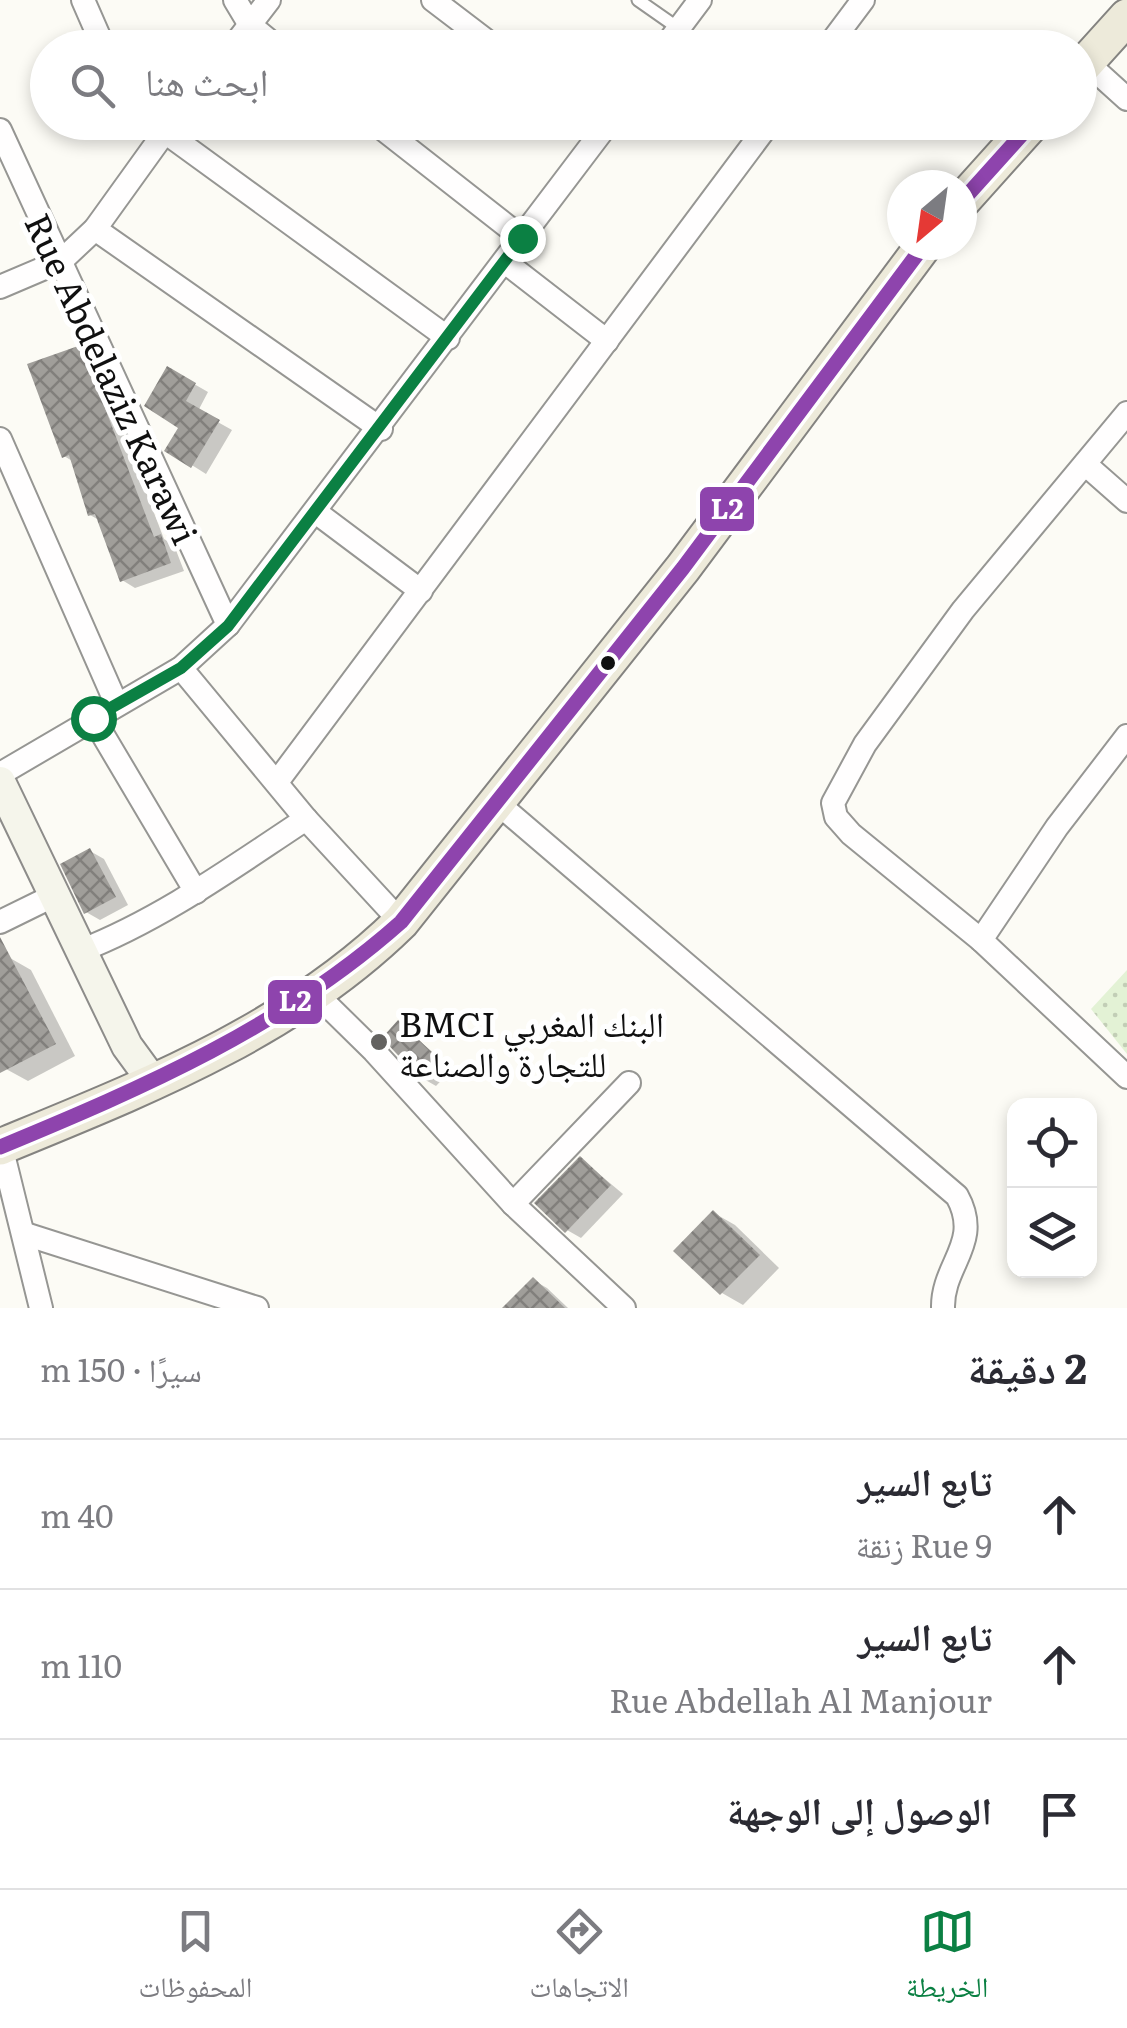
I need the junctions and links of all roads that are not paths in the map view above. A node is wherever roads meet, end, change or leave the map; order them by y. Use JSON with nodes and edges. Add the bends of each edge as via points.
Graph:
{"nodes":[{"id":1,"x":83,"y":0,"type":"edge"},
{"id":2,"x":235,"y":0,"type":"edge"},
{"id":3,"x":269,"y":0,"type":"edge"},
{"id":4,"x":433,"y":0,"type":"edge"},
{"id":5,"x":638,"y":0,"type":"edge"},
{"id":6,"x":700,"y":0,"type":"edge"},
{"id":7,"x":863,"y":0,"type":"edge"},
{"id":8,"x":1127,"y":18,"type":"edge"},
{"id":9,"x":250,"y":25,"type":"junction"},
{"id":10,"x":96,"y":30,"type":"edge"},
{"id":11,"x":246,"y":30,"type":"edge"},
{"id":12,"x":256,"y":30,"type":"edge"},
{"id":13,"x":472,"y":30,"type":"edge"},
{"id":14,"x":664,"y":30,"type":"edge"},
{"id":15,"x":677,"y":30,"type":"edge"},
{"id":16,"x":840,"y":30,"type":"edge"},
{"id":17,"x":1097,"y":51,"type":"edge"},
{"id":18,"x":1097,"y":76,"type":"edge"},
{"id":19,"x":1127,"y":99,"type":"edge"},
{"id":20,"x":0,"y":130,"type":"edge"},
{"id":21,"x":153,"y":140,"type":"edge"},
{"id":22,"x":173,"y":140,"type":"edge"},
{"id":23,"x":397,"y":140,"type":"edge"},
{"id":24,"x":592,"y":140,"type":"edge"},
{"id":25,"x":757,"y":140,"type":"edge"},
{"id":26,"x":1017,"y":140,"type":"edge"},
{"id":27,"x":977,"y":184,"type":"edge"},
{"id":28,"x":95,"y":229,"type":"junction"},
{"id":29,"x":522,"y":238,"type":"junction"},
{"id":30,"x":913,"y":260,"type":"edge"},
{"id":31,"x":61,"y":261,"type":"junction"},
{"id":32,"x":505,"y":262,"type":"junction"},
{"id":33,"x":0,"y":287,"type":"edge"},
{"id":34,"x":448,"y":338,"type":"junction"},
{"id":35,"x":607,"y":341,"type":"junction"},
{"id":36,"x":1127,"y":412,"type":"edge"},
{"id":37,"x":381,"y":428,"type":"junction"},
{"id":38,"x":0,"y":439,"type":"edge"},
{"id":39,"x":1085,"y":464,"type":"junction"},
{"id":40,"x":1127,"y":501,"type":"edge"},
{"id":41,"x":317,"y":513,"type":"junction"},
{"id":42,"x":421,"y":591,"type":"junction"},
{"id":43,"x":228,"y":626,"type":"junction"},
{"id":44,"x":181,"y":668,"type":"junction"},
{"id":45,"x":116,"y":703,"type":"junction"},
{"id":46,"x":93,"y":718,"type":"junction"},
{"id":47,"x":1127,"y":736,"type":"edge"},
{"id":48,"x":0,"y":778,"type":"edge"},
{"id":49,"x":277,"y":782,"type":"junction"},
{"id":50,"x":495,"y":801,"type":"junction"},
{"id":51,"x":306,"y":818,"type":"junction"},
{"id":52,"x":196,"y":892,"type":"junction"},
{"id":53,"x":55,"y":895,"type":"junction"},
{"id":54,"x":0,"y":922,"type":"edge"},
{"id":55,"x":401,"y":922,"type":"junction"},
{"id":56,"x":981,"y":940,"type":"junction"},
{"id":57,"x":80,"y":951,"type":"junction"},
{"id":58,"x":315,"y":993,"type":"junction"},
{"id":59,"x":1127,"y":1077,"type":"edge"},
{"id":60,"x":154,"y":1083,"type":"junction"},
{"id":61,"x":629,"y":1083,"type":"dead end"},
{"id":62,"x":1,"y":1146,"type":"edge"},
{"id":63,"x":513,"y":1204,"type":"junction"},
{"id":64,"x":25,"y":1234,"type":"junction"},
{"id":65,"x":42,"y":1308,"type":"edge"},
{"id":66,"x":256,"y":1308,"type":"edge"},
{"id":67,"x":624,"y":1308,"type":"edge"},
{"id":68,"x":944,"y":1308,"type":"edge"}],
"edges":[{"from":1,"to":10,"type":"street"},
{"from":2,"to":9,"type":"street"},
{"from":3,"to":9,"type":"street"},
{"from":4,"to":13,"type":"street"},
{"from":5,"to":14,"type":"lane"},
{"from":6,"to":15,"type":"street"},
{"from":7,"to":16,"type":"street"},
{"from":8,"to":17,"type":"main road"},
{"from":9,"to":11,"type":"street"},
{"from":9,"to":12,"type":"street"},
{"from":18,"to":19,"type":"street"},
{"from":20,"to":31,"type":"street","name":"Rue Abdelaziz Karawi"},
{"from":21,"to":28,"type":"street"},
{"from":22,"to":34,"type":"street"},
{"from":23,"to":29,"type":"street"},
{"from":24,"to":29,"type":"street"},
{"from":25,"to":35,"type":"street"},
{"from":26,"to":27,"type":"main road"},
{"from":28,"to":31,"type":"street"},
{"from":28,"to":37,"type":"street"},
{"from":29,"to":32,"type":"street"},
{"from":30,"to":50,"type":"main road","via":[[683,568]]},
{"from":31,"to":33,"type":"street"},
{"from":31,"to":43,"type":"street","name":"Rue Abdelaziz Karawi"},
{"from":32,"to":34,"type":"street"},
{"from":32,"to":35,"type":"street"},
{"from":34,"to":37,"type":"street"},
{"from":35,"to":42,"type":"street"},
{"from":36,"to":39,"type":"street"},
{"from":37,"to":41,"type":"street"},
{"from":38,"to":45,"type":"street"},
{"from":39,"to":40,"type":"street"},
{"from":39,"to":56,"type":"street","via":[[963,610],[865,744],[833,803],[851,834]]},
{"from":41,"to":42,"type":"street"},
{"from":41,"to":43,"type":"street"},
{"from":42,"to":49,"type":"street"},
{"from":43,"to":44,"type":"street"},
{"from":44,"to":45,"type":"street"},
{"from":44,"to":49,"type":"street"},
{"from":45,"to":46,"type":"street"},
{"from":46,"to":48,"type":"street"},
{"from":46,"to":52,"type":"street"},
{"from":47,"to":56,"type":"street"},
{"from":48,"to":53,"type":"street"},
{"from":49,"to":51,"type":"street"},
{"from":50,"to":55,"type":"main road"},
{"from":50,"to":68,"type":"street","via":[[957,1196],[968,1215],[967,1229]]},
{"from":51,"to":52,"type":"street"},
{"from":51,"to":55,"type":"street"},
{"from":52,"to":57,"type":"street"},
{"from":53,"to":54,"type":"street"},
{"from":53,"to":57,"type":"street"},
{"from":55,"to":58,"type":"main road"},
{"from":56,"to":59,"type":"street"},
{"from":57,"to":60,"type":"street","via":[[127,1046]]},
{"from":58,"to":60,"type":"main road"},
{"from":58,"to":63,"type":"street"},
{"from":60,"to":62,"type":"main road"},
{"from":61,"to":63,"type":"street"},
{"from":62,"to":64,"type":"street"},
{"from":63,"to":67,"type":"street"},
{"from":64,"to":65,"type":"street"},
{"from":64,"to":66,"type":"street"}]}
